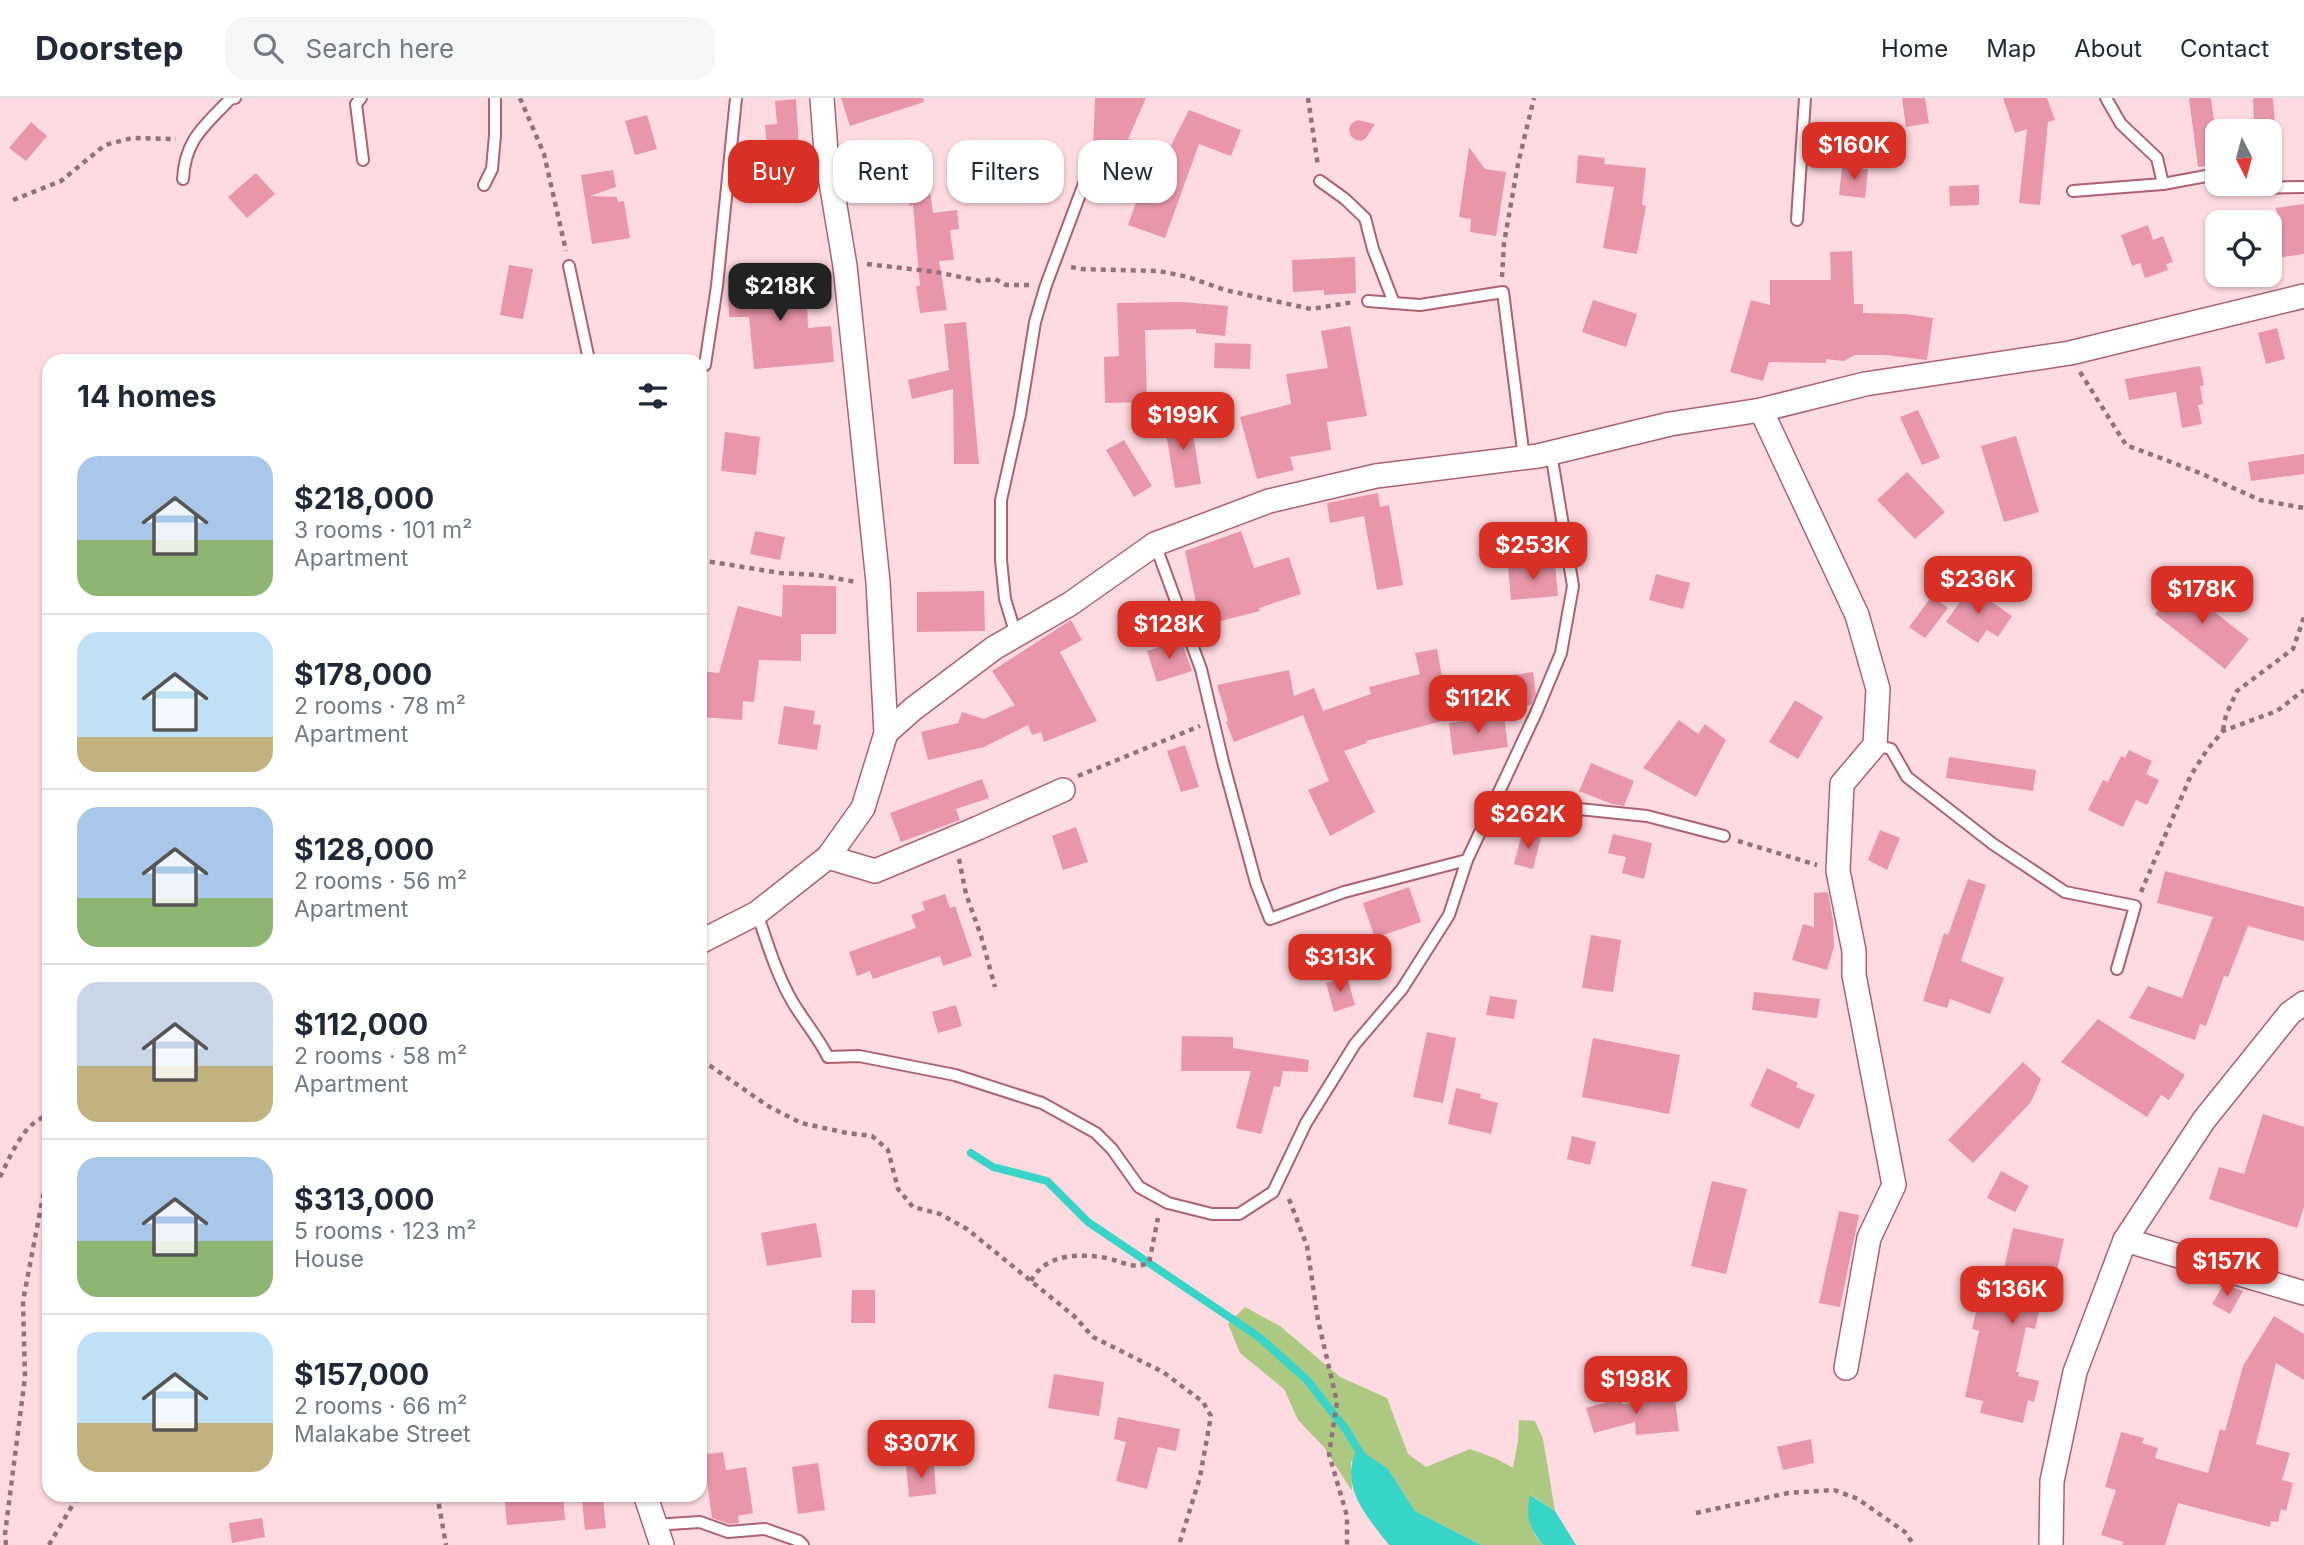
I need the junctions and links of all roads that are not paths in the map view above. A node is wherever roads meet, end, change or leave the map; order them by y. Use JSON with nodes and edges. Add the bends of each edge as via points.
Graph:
{"nodes":[{"id":1,"x":235,"y":98,"type":"edge"},
{"id":2,"x":361,"y":98,"type":"edge"},
{"id":3,"x":495,"y":98,"type":"edge"},
{"id":4,"x":736,"y":98,"type":"edge"},
{"id":5,"x":822,"y":98,"type":"edge"},
{"id":6,"x":1805,"y":98,"type":"edge"},
{"id":7,"x":2106,"y":98,"type":"edge"},
{"id":8,"x":363,"y":160,"type":"dead end"},
{"id":9,"x":2205,"y":176,"type":"edge"},
{"id":10,"x":183,"y":179,"type":"dead end"},
{"id":11,"x":1320,"y":181,"type":"road end"},
{"id":12,"x":2163,"y":184,"type":"junction"},
{"id":13,"x":484,"y":185,"type":"dead end"},
{"id":14,"x":2282,"y":187,"type":"edge"},
{"id":15,"x":2304,"y":187,"type":"edge"},
{"id":16,"x":2073,"y":191,"type":"dead end"},
{"id":17,"x":1078,"y":199,"type":"edge"},
{"id":18,"x":1797,"y":220,"type":"dead end"},
{"id":19,"x":569,"y":266,"type":"road end"},
{"id":20,"x":2304,"y":296,"type":"edge"},
{"id":21,"x":1368,"y":300,"type":"road end"},
{"id":22,"x":1394,"y":303,"type":"junction"},
{"id":23,"x":588,"y":354,"type":"edge"},
{"id":24,"x":707,"y":354,"type":"edge"},
{"id":25,"x":1761,"y":410,"type":"junction"},
{"id":26,"x":1550,"y":453,"type":"junction"},
{"id":27,"x":1524,"y":458,"type":"junction"},
{"id":28,"x":1155,"y":544,"type":"junction"},
{"id":29,"x":1016,"y":635,"type":"junction"},
{"id":30,"x":886,"y":733,"type":"junction"},
{"id":31,"x":1875,"y":745,"type":"junction"},
{"id":32,"x":1063,"y":790,"type":"road end"},
{"id":33,"x":1491,"y":810,"type":"junction"},
{"id":34,"x":1724,"y":836,"type":"road end"},
{"id":35,"x":828,"y":857,"type":"junction"},
{"id":36,"x":1467,"y":860,"type":"junction"},
{"id":37,"x":757,"y":913,"type":"junction"},
{"id":38,"x":707,"y":938,"type":"edge"},
{"id":39,"x":2117,"y":969,"type":"dead end"},
{"id":40,"x":2304,"y":1003,"type":"edge"},
{"id":41,"x":2126,"y":1240,"type":"junction"},
{"id":42,"x":2304,"y":1293,"type":"edge"},
{"id":43,"x":1846,"y":1368,"type":"dead end"},
{"id":44,"x":648,"y":1502,"type":"edge"},
{"id":45,"x":658,"y":1535,"type":"edge"},
{"id":46,"x":803,"y":1545,"type":"edge"},
{"id":47,"x":2051,"y":1545,"type":"edge"}],
"edges":[{"from":1,"to":10,"type":"lane","via":[[194,139],[184,158]]},
{"from":2,"to":8,"type":"lane","via":[[356,104]]},
{"from":3,"to":13,"type":"lane","via":[[492,169]]},
{"from":4,"to":24,"type":"lane"},
{"from":5,"to":30,"type":"street","via":[[845,266],[878,582]]},
{"from":6,"to":18,"type":"lane"},
{"from":7,"to":12,"type":"lane","via":[[2121,124],[2157,158]]},
{"from":9,"to":12,"type":"lane"},
{"from":11,"to":22,"type":"lane","via":[[1365,218]]},
{"from":12,"to":16,"type":"lane"},
{"from":14,"to":15,"type":"lane"},
{"from":17,"to":29,"type":"lane","via":[[1035,323],[1001,500],[1005,599]]},
{"from":19,"to":23,"type":"lane"},
{"from":20,"to":25,"type":"street","via":[[2070,352],[1865,384]]},
{"from":21,"to":22,"type":"lane"},
{"from":22,"to":27,"type":"lane","via":[[1420,305],[1503,292]]},
{"from":25,"to":26,"type":"street","via":[[1670,424]]},
{"from":25,"to":31,"type":"street","via":[[1857,615],[1878,689]]},
{"from":26,"to":27,"type":"street"},
{"from":26,"to":33,"type":"lane","via":[[1573,586],[1569,619],[1561,653]]},
{"from":27,"to":28,"type":"street","via":[[1376,476],[1269,501]]},
{"from":28,"to":29,"type":"street","via":[[1070,604]]},
{"from":28,"to":36,"type":"lane","via":[[1200,669],[1270,919],[1344,892]]},
{"from":29,"to":30,"type":"street","via":[[912,709]]},
{"from":30,"to":35,"type":"street","via":[[863,808]]},
{"from":31,"to":39,"type":"lane","via":[[1891,749],[1907,777],[1993,844],[2065,892],[2135,906]]},
{"from":31,"to":43,"type":"street","via":[[1842,784],[1838,871],[1894,1185],[1869,1238]]},
{"from":32,"to":35,"type":"street","via":[[875,871]]},
{"from":33,"to":34,"type":"lane","via":[[1579,809],[1633,815]]},
{"from":33,"to":36,"type":"lane"},
{"from":35,"to":37,"type":"street"},
{"from":36,"to":37,"type":"lane","via":[[1449,915],[1402,989],[1355,1044],[1307,1123],[1273,1192],[1239,1214],[1212,1214],[1168,1203],[1139,1187],[1096,1133],[1042,1103],[955,1075],[859,1056],[828,1057],[792,1001]]},
{"from":37,"to":38,"type":"street"},
{"from":40,"to":41,"type":"street","via":[[2290,1013],[2204,1120]]},
{"from":41,"to":42,"type":"street"},
{"from":41,"to":47,"type":"street","via":[[2075,1372],[2052,1481]]},
{"from":44,"to":45,"type":"street"},
{"from":45,"to":46,"type":"lane","via":[[701,1522],[728,1532],[765,1529]]}]}
